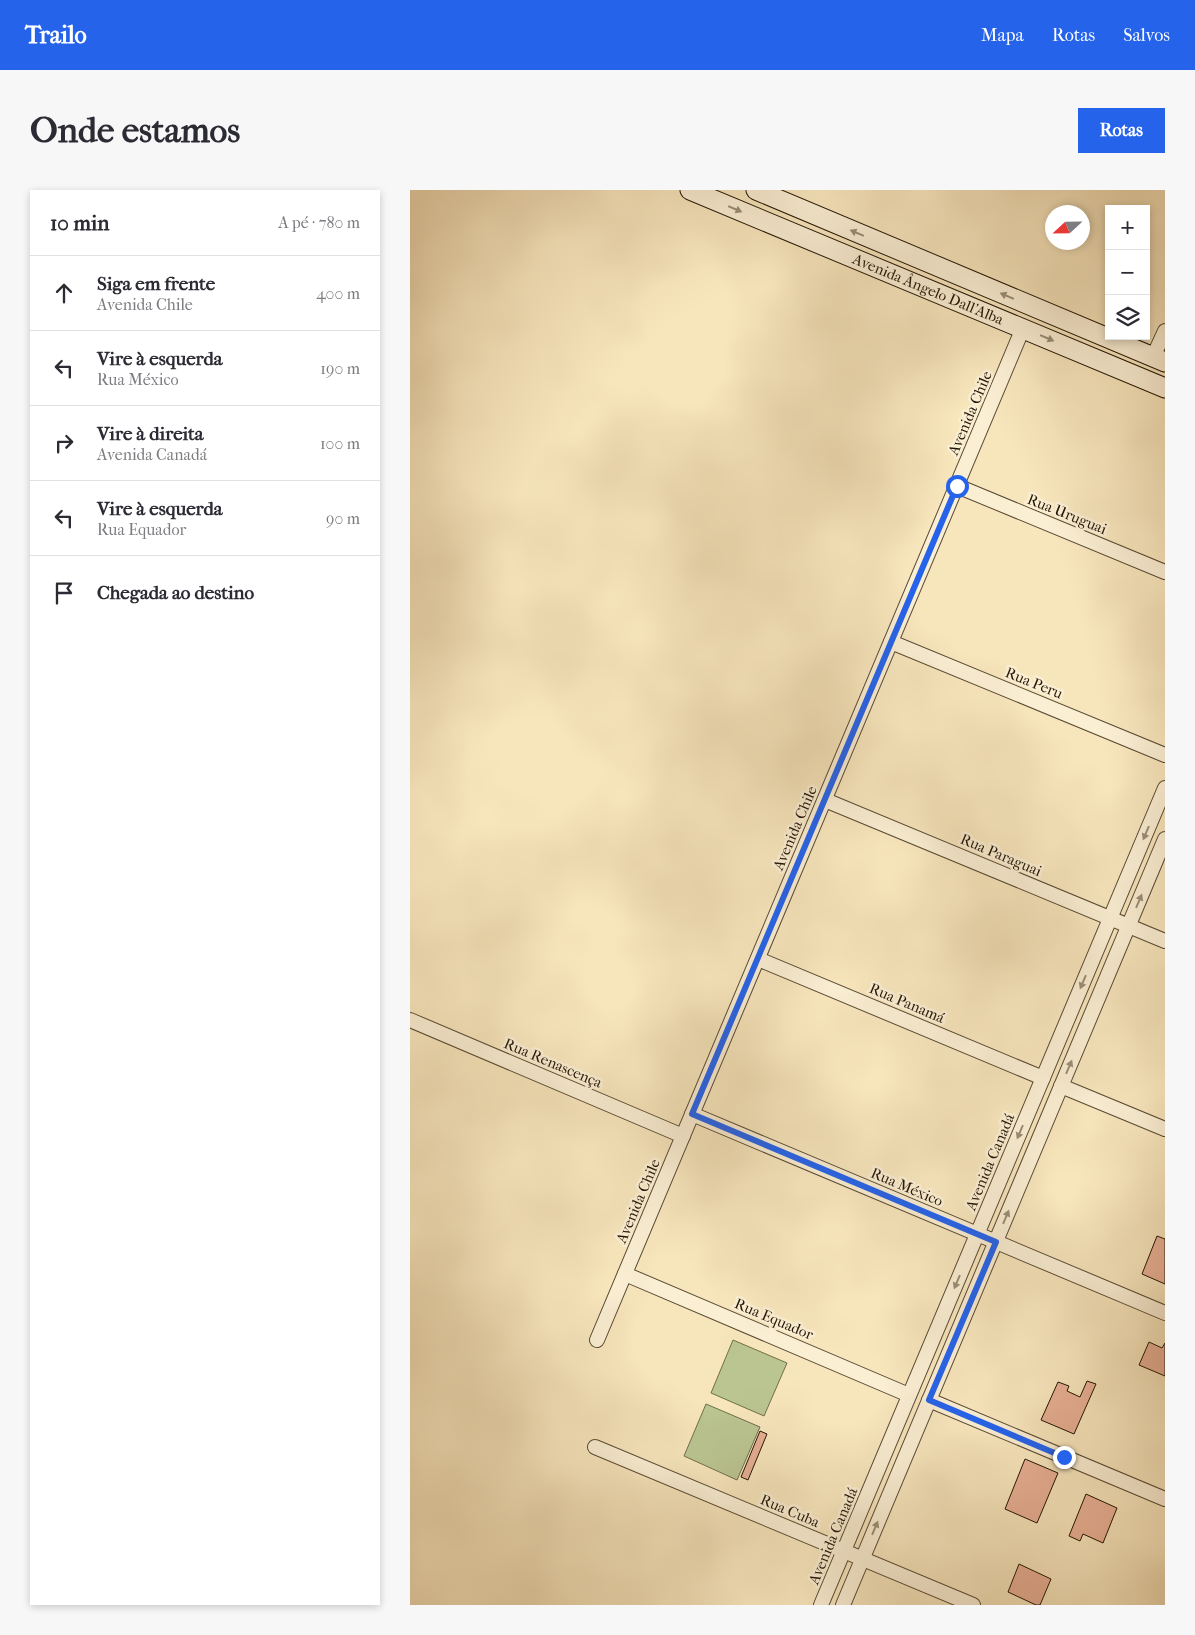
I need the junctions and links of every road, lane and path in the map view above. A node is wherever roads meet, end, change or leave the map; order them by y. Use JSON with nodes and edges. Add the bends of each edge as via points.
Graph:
{"nodes":[{"id":1,"x":690,"y":190,"type":"edge"},
{"id":2,"x":756,"y":190,"type":"edge"},
{"id":3,"x":1023,"y":328,"type":"junction"},
{"id":4,"x":1165,"y":330,"type":"edge"},
{"id":5,"x":1159,"y":359,"type":"edge"},
{"id":6,"x":1165,"y":388,"type":"edge"},
{"id":7,"x":957,"y":486,"type":"junction"},
{"id":8,"x":1165,"y":572,"type":"edge"},
{"id":9,"x":891,"y":642,"type":"junction"},
{"id":10,"x":1165,"y":755,"type":"edge"},
{"id":11,"x":1165,"y":788,"type":"edge"},
{"id":12,"x":825,"y":800,"type":"junction"},
{"id":13,"x":1165,"y":839,"type":"edge"},
{"id":14,"x":1110,"y":918,"type":"junction"},
{"id":15,"x":1128,"y":926,"type":"junction"},
{"id":16,"x":1165,"y":941,"type":"edge"},
{"id":17,"x":758,"y":958,"type":"junction"},
{"id":18,"x":410,"y":1020,"type":"edge"},
{"id":19,"x":1043,"y":1078,"type":"junction"},
{"id":20,"x":1061,"y":1086,"type":"junction"},
{"id":21,"x":692,"y":1114,"type":"junction"},
{"id":22,"x":1165,"y":1129,"type":"edge"},
{"id":23,"x":683,"y":1136,"type":"junction"},
{"id":24,"x":977,"y":1234,"type":"junction"},
{"id":25,"x":996,"y":1242,"type":"junction"},
{"id":26,"x":625,"y":1274,"type":"junction"},
{"id":27,"x":1165,"y":1313,"type":"edge"},
{"id":28,"x":597,"y":1340,"type":"dead end"},
{"id":29,"x":910,"y":1395,"type":"junction"},
{"id":30,"x":929,"y":1400,"type":"junction"},
{"id":31,"x":595,"y":1447,"type":"dead end"},
{"id":32,"x":1165,"y":1500,"type":"edge"},
{"id":33,"x":844,"y":1552,"type":"junction"},
{"id":34,"x":862,"y":1559,"type":"junction"},
{"id":35,"x":821,"y":1605,"type":"edge"},
{"id":36,"x":843,"y":1605,"type":"edge"},
{"id":37,"x":973,"y":1605,"type":"edge"}],
"edges":[{"from":1,"to":3,"type":"main road","name":"Avenida Ângelo Dall'Alba","one_way":true},
{"from":5,"to":2,"type":"main road","name":"Avenida Ângelo Dall'Alba","one_way":true},
{"from":3,"to":6,"type":"main road","name":"Avenida Ângelo Dall'Alba","one_way":true},
{"from":3,"to":7,"type":"street","name":"Avenida Chile"},
{"from":4,"to":5,"type":"street"},
{"from":7,"to":8,"type":"street","name":"Rua Uruguai"},
{"from":7,"to":9,"type":"street","name":"Avenida Chile"},
{"from":9,"to":10,"type":"street","name":"Rua Peru"},
{"from":9,"to":12,"type":"street","name":"Avenida Chile"},
{"from":11,"to":14,"type":"street","name":"Avenida Canadá","one_way":true},
{"from":12,"to":14,"type":"street","name":"Rua Paraguai"},
{"from":12,"to":17,"type":"street","name":"Avenida Chile"},
{"from":15,"to":13,"type":"street","one_way":true},
{"from":14,"to":15,"type":"street","name":"Rua Paraguai"},
{"from":14,"to":19,"type":"street","name":"Avenida Canadá","one_way":true},
{"from":15,"to":16,"type":"street","name":"Rua Paraguai"},
{"from":20,"to":15,"type":"street","one_way":true},
{"from":17,"to":19,"type":"street","name":"Rua Panamá"},
{"from":17,"to":21,"type":"street","name":"Avenida Chile"},
{"from":18,"to":23,"type":"street","name":"Rua Renascença"},
{"from":19,"to":24,"type":"street","name":"Avenida Canadá","one_way":true},
{"from":20,"to":22,"type":"street"},
{"from":25,"to":20,"type":"street","one_way":true},
{"from":21,"to":23,"type":"street","name":"Avenida Chile"},
{"from":21,"to":24,"type":"street","name":"Rua México"},
{"from":23,"to":26,"type":"street","name":"Avenida Chile"},
{"from":24,"to":25,"type":"street","name":"Rua México"},
{"from":24,"to":29,"type":"street","name":"Avenida Canadá","one_way":true},
{"from":25,"to":27,"type":"street","name":"Rua México"},
{"from":25,"to":30,"type":"street"},
{"from":26,"to":28,"type":"street","name":"Avenida Chile"},
{"from":26,"to":29,"type":"street","name":"Rua Equador"},
{"from":29,"to":33,"type":"street","name":"Avenida Canadá"},
{"from":30,"to":32,"type":"street"},
{"from":34,"to":30,"type":"street","one_way":true},
{"from":31,"to":33,"type":"street","name":"Rua Cuba"},
{"from":33,"to":34,"type":"street","name":"Rua Cuba"},
{"from":33,"to":35,"type":"street","name":"Avenida Canadá"},
{"from":34,"to":36,"type":"street"},
{"from":34,"to":37,"type":"street","name":"Rua Cuba"}]}
